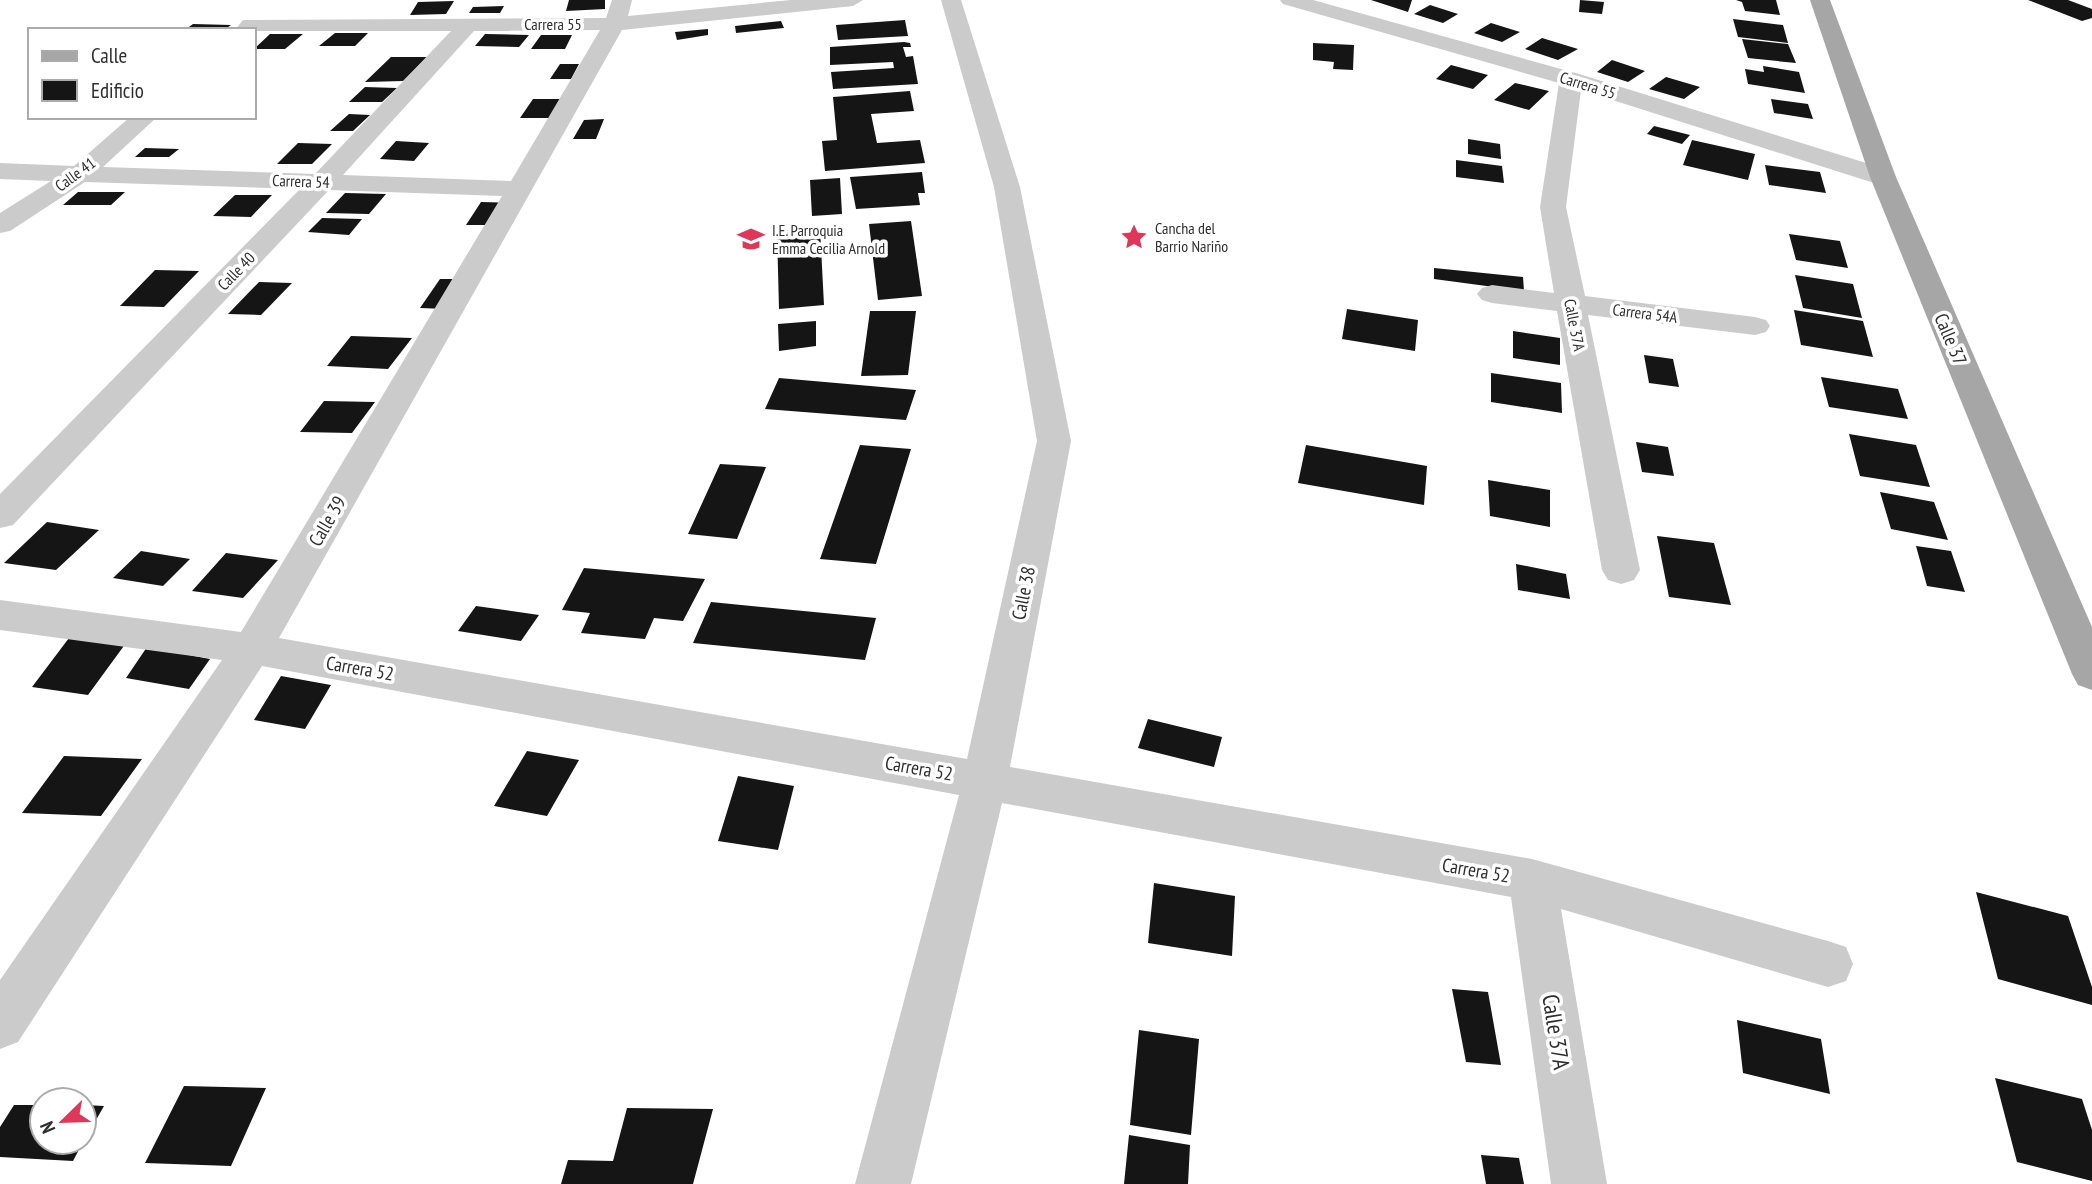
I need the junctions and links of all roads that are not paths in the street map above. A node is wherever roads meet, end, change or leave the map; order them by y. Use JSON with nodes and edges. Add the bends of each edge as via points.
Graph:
{"nodes":[{"id":1,"x":853,"y":0,"type":"edge"},
{"id":2,"x":951,"y":0,"type":"edge"},
{"id":3,"x":1290,"y":0,"type":"edge"},
{"id":4,"x":1296,"y":0,"type":"edge"},
{"id":5,"x":1820,"y":0,"type":"edge"},
{"id":6,"x":619,"y":12,"type":"edge"},
{"id":7,"x":469,"y":24,"type":"junction"},
{"id":8,"x":249,"y":27,"type":"edge"},
{"id":9,"x":1572,"y":79,"type":"junction"},
{"id":10,"x":143,"y":119,"type":"edge"},
{"id":11,"x":0,"y":171,"type":"edge"},
{"id":12,"x":81,"y":173,"type":"junction"},
{"id":13,"x":1883,"y":177,"type":"junction"},
{"id":14,"x":322,"y":182,"type":"junction"},
{"id":15,"x":521,"y":190,"type":"junction"},
{"id":16,"x":0,"y":225,"type":"edge"},
{"id":17,"x":1492,"y":294,"type":"dead end"},
{"id":18,"x":1571,"y":304,"type":"junction"},
{"id":19,"x":1755,"y":326,"type":"dead end"},
{"id":20,"x":0,"y":516,"type":"edge"},
{"id":21,"x":1621,"y":570,"type":"dead end"},
{"id":22,"x":0,"y":615,"type":"edge"},
{"id":23,"x":252,"y":649,"type":"junction"},
{"id":24,"x":2092,"y":674,"type":"edge"},
{"id":25,"x":985,"y":780,"type":"junction"},
{"id":26,"x":1532,"y":880,"type":"junction"},
{"id":27,"x":1828,"y":964,"type":"dead end"},
{"id":28,"x":0,"y":1024,"type":"edge"},
{"id":29,"x":883,"y":1184,"type":"edge"},
{"id":30,"x":1579,"y":1184,"type":"edge"}],
"edges":[{"from":1,"to":6,"type":"street","name":"Carrera 55"},
{"from":2,"to":25,"type":"street","name":"Calle 38","via":[[1007,187],[1054,441]]},
{"from":3,"to":4,"type":"street","name":"Carrera 55"},
{"from":4,"to":9,"type":"street","name":"Carrera 55"},
{"from":5,"to":13,"type":"main road","name":"Calle 37"},
{"from":6,"to":7,"type":"street","name":"Carrera 55"},
{"from":6,"to":15,"type":"street","name":"Calle 39"},
{"from":7,"to":8,"type":"street","name":"Carrera 55"},
{"from":7,"to":14,"type":"street","name":"Calle 40"},
{"from":9,"to":13,"type":"street","name":"Carrera 55"},
{"from":9,"to":18,"type":"street","name":"Calle 37A","via":[[1553,207]]},
{"from":10,"to":12,"type":"street","name":"Calle 41"},
{"from":11,"to":12,"type":"street","name":"Carrera 54"},
{"from":12,"to":14,"type":"street","name":"Carrera 54"},
{"from":12,"to":16,"type":"street","name":"Calle 41"},
{"from":13,"to":24,"type":"main road","name":"Calle 37"},
{"from":14,"to":15,"type":"street","name":"Carrera 54"},
{"from":14,"to":20,"type":"street","name":"Calle 40"},
{"from":15,"to":23,"type":"street","name":"Calle 39"},
{"from":17,"to":18,"type":"street","name":"Carrera 54A"},
{"from":18,"to":19,"type":"street","name":"Carrera 54A"},
{"from":18,"to":21,"type":"street","name":"Calle 37A"},
{"from":22,"to":23,"type":"street","name":"Carrera 52"},
{"from":23,"to":25,"type":"street","name":"Carrera 52"},
{"from":23,"to":28,"type":"street","name":"Calle 39"},
{"from":25,"to":26,"type":"street","name":"Carrera 52"},
{"from":25,"to":29,"type":"street","name":"Calle 38"},
{"from":26,"to":27,"type":"street","name":"Carrera 52"},
{"from":26,"to":30,"type":"street","name":"Calle 37A"}]}
